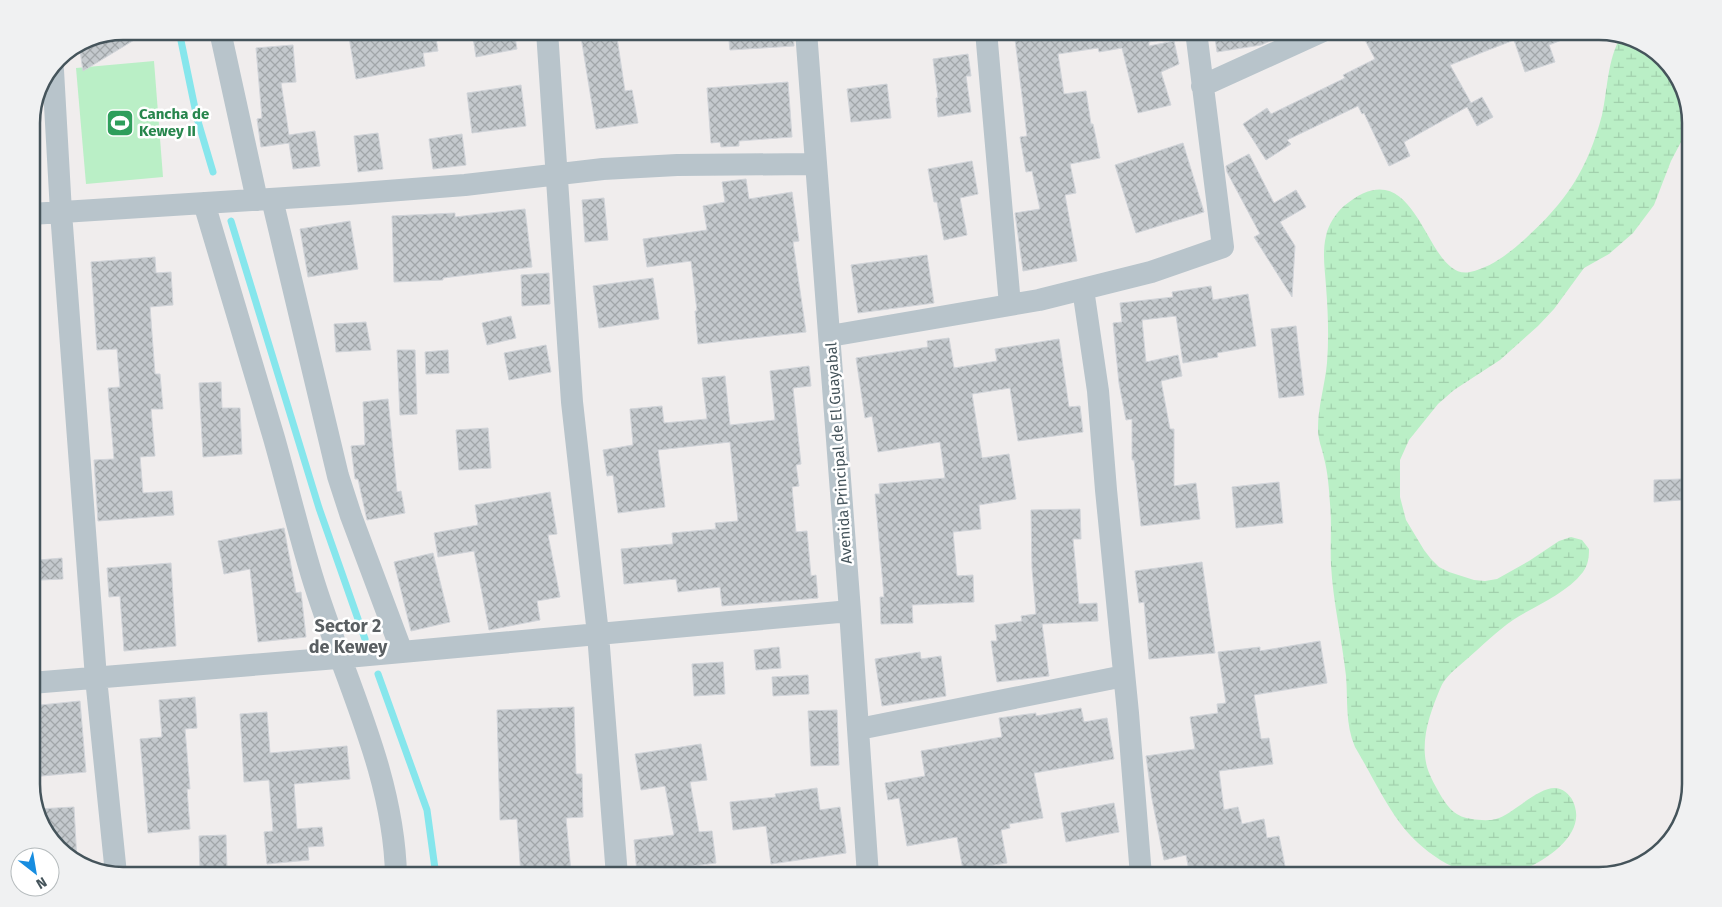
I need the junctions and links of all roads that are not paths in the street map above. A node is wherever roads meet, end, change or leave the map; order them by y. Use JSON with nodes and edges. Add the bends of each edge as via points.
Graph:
{"nodes":[{"id":1,"x":222,"y":40,"type":"edge"},
{"id":2,"x":548,"y":40,"type":"edge"},
{"id":3,"x":807,"y":40,"type":"edge"},
{"id":4,"x":987,"y":40,"type":"edge"},
{"id":5,"x":1197,"y":40,"type":"edge"},
{"id":6,"x":1303,"y":40,"type":"edge"},
{"id":7,"x":53,"y":79,"type":"edge"},
{"id":8,"x":1202,"y":86,"type":"junction"},
{"id":9,"x":816,"y":164,"type":"junction"},
{"id":10,"x":557,"y":174,"type":"junction"},
{"id":11,"x":265,"y":199,"type":"junction"},
{"id":12,"x":204,"y":203,"type":"junction"},
{"id":13,"x":61,"y":212,"type":"junction"},
{"id":14,"x":40,"y":213,"type":"edge"},
{"id":15,"x":1084,"y":289,"type":"junction"},
{"id":16,"x":1010,"y":305,"type":"junction"},
{"id":17,"x":830,"y":336,"type":"junction"},
{"id":18,"x":850,"y":611,"type":"junction"},
{"id":19,"x":598,"y":634,"type":"junction"},
{"id":20,"x":402,"y":652,"type":"junction"},
{"id":21,"x":340,"y":658,"type":"junction"},
{"id":22,"x":1124,"y":676,"type":"junction"},
{"id":23,"x":96,"y":678,"type":"junction"},
{"id":24,"x":40,"y":682,"type":"edge"},
{"id":25,"x":859,"y":729,"type":"junction"},
{"id":26,"x":115,"y":866,"type":"edge"},
{"id":27,"x":395,"y":867,"type":"edge"},
{"id":28,"x":616,"y":867,"type":"edge"},
{"id":29,"x":867,"y":867,"type":"edge"},
{"id":30,"x":1140,"y":867,"type":"edge"}],
"edges":[{"from":1,"to":11,"type":"street"},
{"from":2,"to":10,"type":"street"},
{"from":3,"to":9,"type":"street","name":"Avenida Principal de El Guayabal"},
{"from":4,"to":16,"type":"street"},
{"from":5,"to":8,"type":"street"},
{"from":6,"to":8,"type":"street"},
{"from":7,"to":13,"type":"street"},
{"from":8,"to":15,"type":"street","via":[[1223,247],[1151,272]]},
{"from":9,"to":10,"type":"street","via":[[678,165]]},
{"from":9,"to":17,"type":"street","name":"Avenida Principal de El Guayabal"},
{"from":10,"to":11,"type":"street"},
{"from":10,"to":19,"type":"street","via":[[572,402]]},
{"from":11,"to":12,"type":"street"},
{"from":11,"to":20,"type":"street","via":[[338,476]]},
{"from":12,"to":13,"type":"street"},
{"from":12,"to":21,"type":"street","via":[[312,576]]},
{"from":13,"to":14,"type":"street"},
{"from":13,"to":23,"type":"street"},
{"from":15,"to":16,"type":"street"},
{"from":15,"to":22,"type":"street","via":[[1098,391]]},
{"from":16,"to":17,"type":"street"},
{"from":17,"to":18,"type":"street","name":"Avenida Principal de El Guayabal"},
{"from":18,"to":19,"type":"street"},
{"from":18,"to":25,"type":"street","name":"Avenida Principal de El Guayabal"},
{"from":19,"to":20,"type":"street"},
{"from":19,"to":28,"type":"street"},
{"from":20,"to":21,"type":"street"},
{"from":21,"to":23,"type":"street"},
{"from":21,"to":27,"type":"street","via":[[364,717],[380,774],[393,828]]},
{"from":22,"to":25,"type":"street"},
{"from":22,"to":30,"type":"street"},
{"from":23,"to":24,"type":"street"},
{"from":23,"to":26,"type":"street"},
{"from":25,"to":29,"type":"street","name":"Avenida Principal de El Guayabal"}]}
